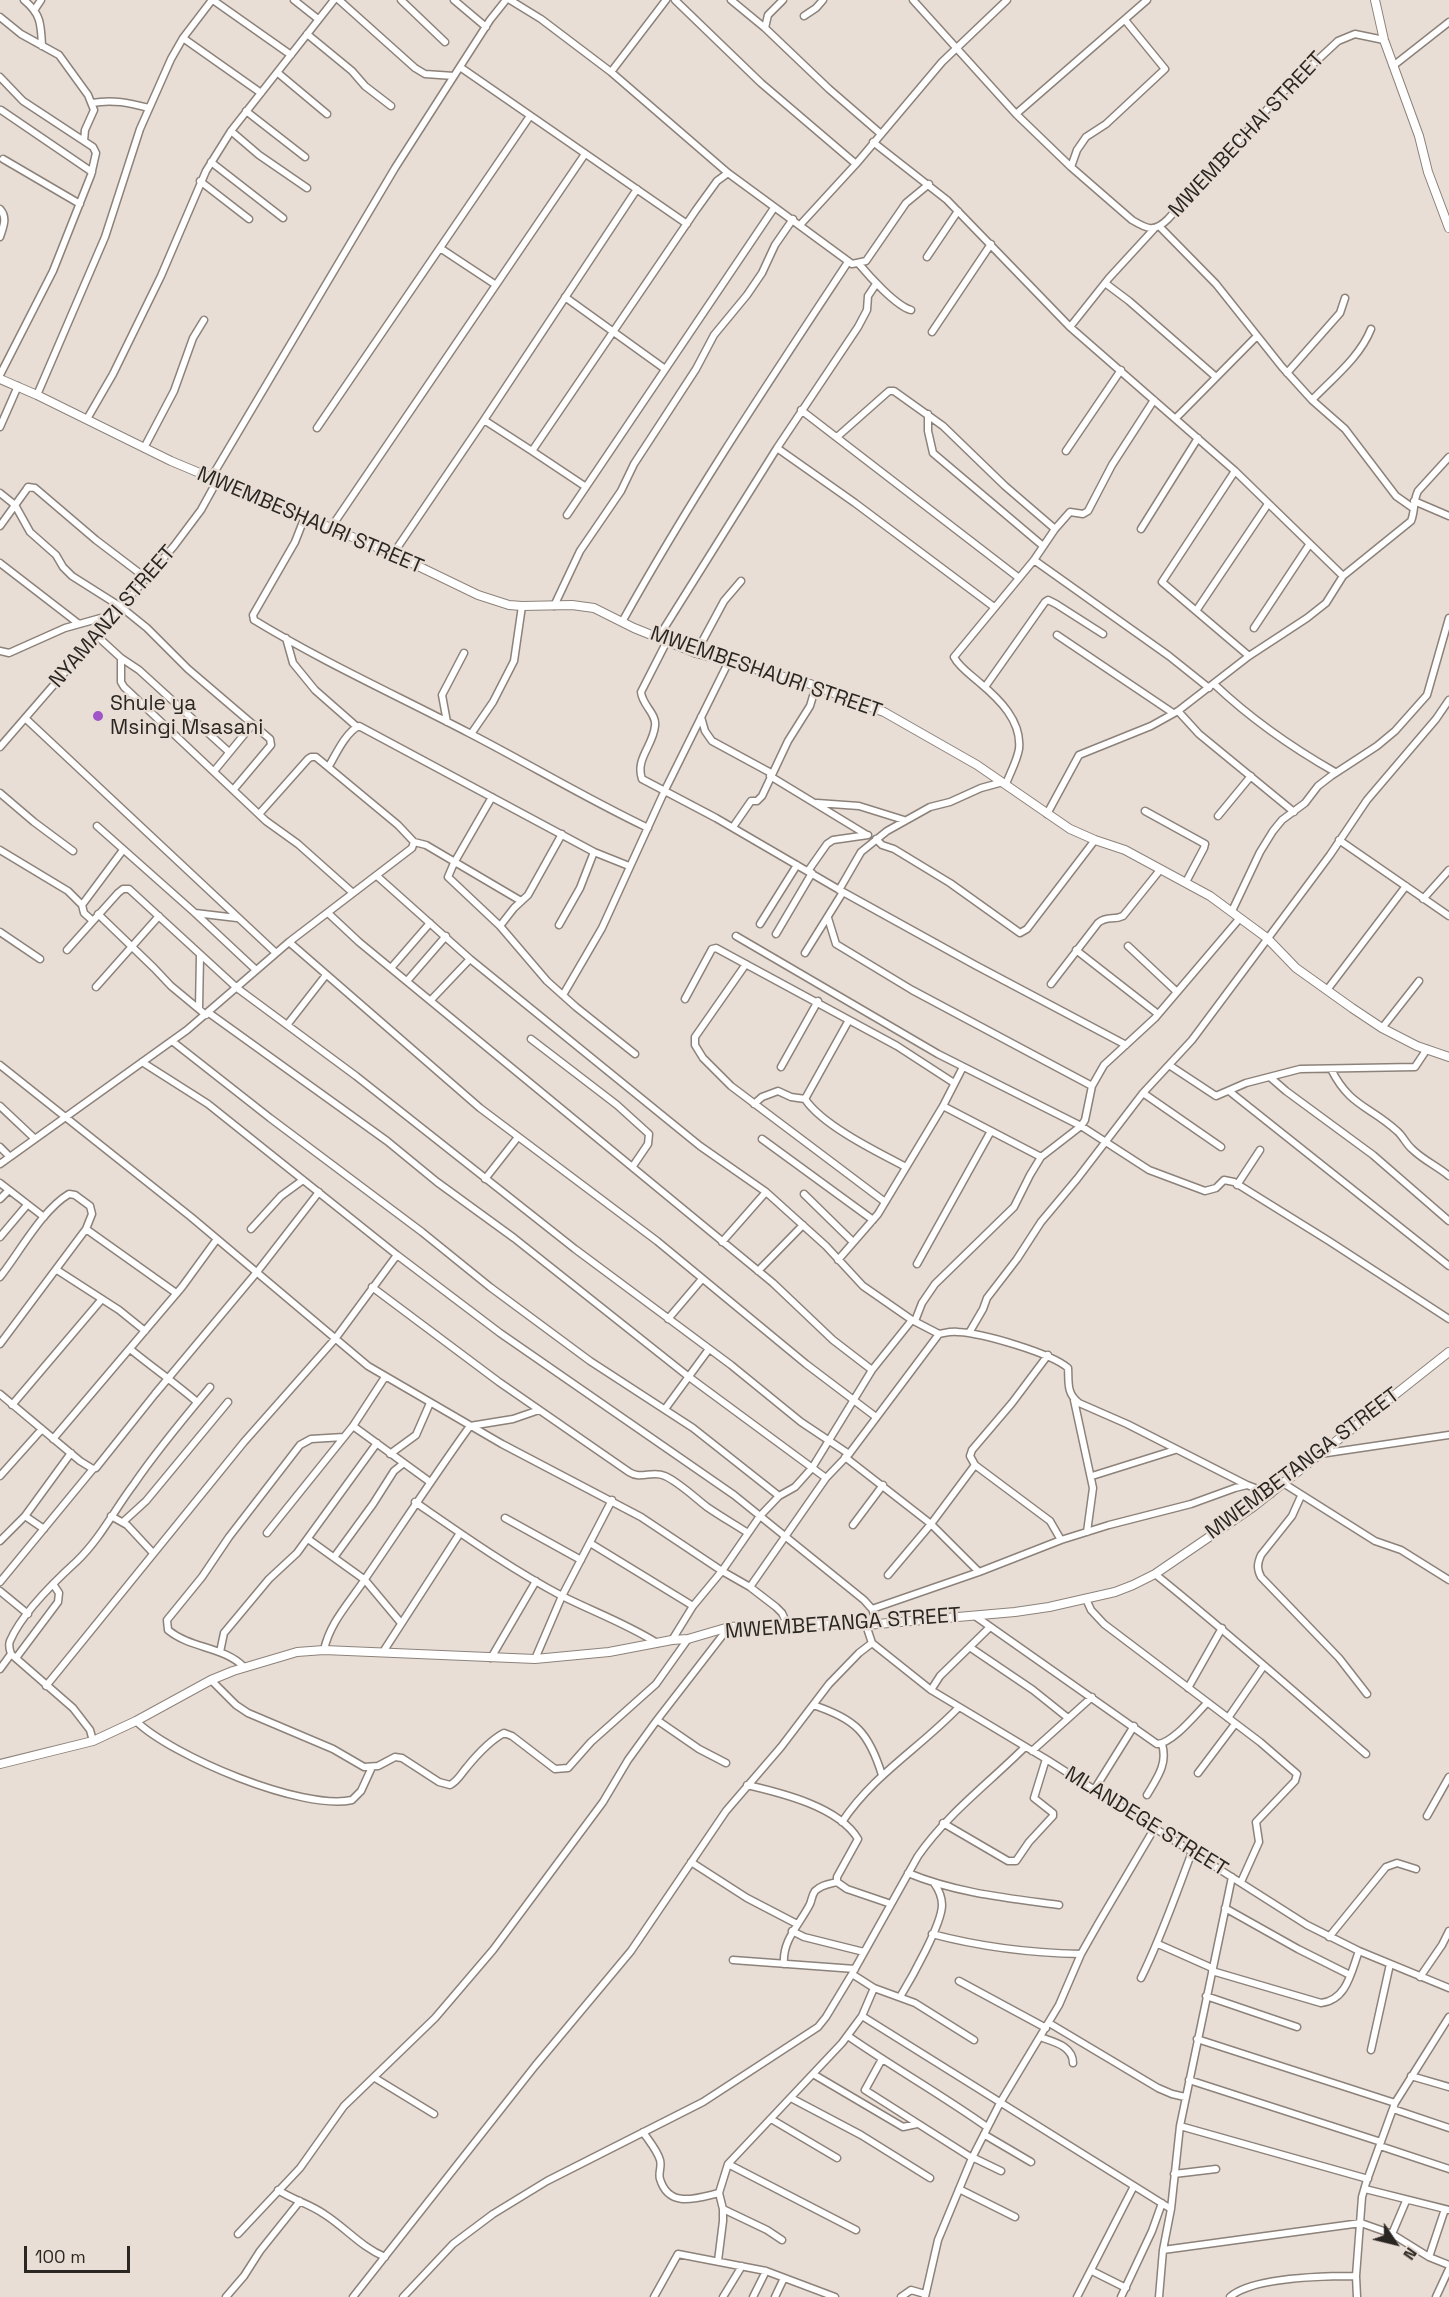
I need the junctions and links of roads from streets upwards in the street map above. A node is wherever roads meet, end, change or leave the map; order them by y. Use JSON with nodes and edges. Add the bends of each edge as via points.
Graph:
{"nodes":[{"id":1,"x":24,"y":0,"type":"edge"},
{"id":2,"x":41,"y":0,"type":"edge"},
{"id":3,"x":212,"y":0,"type":"edge"},
{"id":4,"x":294,"y":0,"type":"edge"},
{"id":5,"x":334,"y":0,"type":"edge"},
{"id":6,"x":339,"y":0,"type":"edge"},
{"id":7,"x":401,"y":0,"type":"edge"},
{"id":8,"x":454,"y":0,"type":"edge"},
{"id":9,"x":508,"y":0,"type":"edge"},
{"id":10,"x":666,"y":0,"type":"edge"},
{"id":11,"x":675,"y":0,"type":"edge"},
{"id":12,"x":731,"y":0,"type":"edge"},
{"id":13,"x":783,"y":0,"type":"edge"},
{"id":14,"x":823,"y":0,"type":"edge"},
{"id":15,"x":913,"y":0,"type":"edge"},
{"id":16,"x":1007,"y":0,"type":"edge"},
{"id":17,"x":1147,"y":0,"type":"edge"},
{"id":18,"x":1375,"y":0,"type":"edge"},
{"id":19,"x":35,"y":9,"type":"junction"},
{"id":20,"x":804,"y":16,"type":"dead end"},
{"id":21,"x":0,"y":17,"type":"edge"},
{"id":22,"x":318,"y":19,"type":"junction"},
{"id":23,"x":1125,"y":20,"type":"junction"},
{"id":24,"x":1449,"y":22,"type":"edge"},
{"id":25,"x":486,"y":27,"type":"junction"},
{"id":26,"x":765,"y":28,"type":"junction"},
{"id":27,"x":307,"y":34,"type":"junction"},
{"id":28,"x":183,"y":38,"type":"junction"},
{"id":29,"x":1384,"y":40,"type":"junction"},
{"id":30,"x":445,"y":42,"type":"dead end"},
{"id":31,"x":42,"y":46,"type":"junction"},
{"id":32,"x":957,"y":48,"type":"junction"},
{"id":33,"x":291,"y":56,"type":"junction"},
{"id":34,"x":1393,"y":66,"type":"junction"},
{"id":35,"x":460,"y":68,"type":"junction"},
{"id":36,"x":611,"y":72,"type":"junction"},
{"id":37,"x":278,"y":73,"type":"junction"},
{"id":38,"x":454,"y":76,"type":"junction"},
{"id":39,"x":0,"y":77,"type":"edge"},
{"id":40,"x":261,"y":93,"type":"junction"},
{"id":41,"x":92,"y":103,"type":"junction"},
{"id":42,"x":392,"y":106,"type":"dead end"},
{"id":43,"x":149,"y":108,"type":"junction"},
{"id":44,"x":1,"y":110,"type":"edge"},
{"id":45,"x":246,"y":111,"type":"junction"},
{"id":46,"x":327,"y":114,"type":"dead end"},
{"id":47,"x":1016,"y":114,"type":"junction"},
{"id":48,"x":530,"y":116,"type":"junction"},
{"id":49,"x":231,"y":131,"type":"junction"},
{"id":50,"x":881,"y":134,"type":"junction"},
{"id":51,"x":84,"y":141,"type":"junction"},
{"id":52,"x":873,"y":142,"type":"junction"},
{"id":53,"x":585,"y":154,"type":"junction"},
{"id":54,"x":305,"y":158,"type":"dead end"},
{"id":55,"x":3,"y":159,"type":"dead end"},
{"id":56,"x":211,"y":162,"type":"junction"},
{"id":57,"x":856,"y":164,"type":"junction"},
{"id":58,"x":1071,"y":167,"type":"junction"},
{"id":59,"x":92,"y":172,"type":"junction"},
{"id":60,"x":728,"y":173,"type":"junction"},
{"id":61,"x":200,"y":181,"type":"junction"},
{"id":62,"x":929,"y":183,"type":"junction"},
{"id":63,"x":307,"y":188,"type":"dead end"},
{"id":64,"x":637,"y":189,"type":"junction"},
{"id":65,"x":80,"y":204,"type":"junction"},
{"id":66,"x":774,"y":207,"type":"junction"},
{"id":67,"x":0,"y":209,"type":"edge"},
{"id":68,"x":958,"y":211,"type":"junction"},
{"id":69,"x":284,"y":218,"type":"dead end"},
{"id":70,"x":249,"y":219,"type":"dead end"},
{"id":71,"x":793,"y":219,"type":"junction"},
{"id":72,"x":687,"y":224,"type":"junction"},
{"id":73,"x":800,"y":225,"type":"junction"},
{"id":74,"x":1157,"y":228,"type":"junction"},
{"id":75,"x":1449,"y":228,"type":"edge"},
{"id":76,"x":0,"y":237,"type":"edge"},
{"id":77,"x":991,"y":244,"type":"junction"},
{"id":78,"x":440,"y":248,"type":"junction"},
{"id":79,"x":927,"y":257,"type":"dead end"},
{"id":80,"x":848,"y":262,"type":"junction"},
{"id":81,"x":859,"y":264,"type":"junction"},
{"id":82,"x":1105,"y":283,"type":"junction"},
{"id":83,"x":876,"y":284,"type":"junction"},
{"id":84,"x":496,"y":285,"type":"junction"},
{"id":85,"x":565,"y":297,"type":"junction"},
{"id":86,"x":1345,"y":298,"type":"dead end"},
{"id":87,"x":911,"y":310,"type":"dead end"},
{"id":88,"x":204,"y":320,"type":"dead end"},
{"id":89,"x":1071,"y":327,"type":"junction"},
{"id":90,"x":1371,"y":329,"type":"dead end"},
{"id":91,"x":614,"y":332,"type":"junction"},
{"id":92,"x":932,"y":332,"type":"dead end"},
{"id":93,"x":1257,"y":336,"type":"junction"},
{"id":94,"x":665,"y":369,"type":"junction"},
{"id":95,"x":1121,"y":370,"type":"junction"},
{"id":96,"x":1287,"y":373,"type":"junction"},
{"id":97,"x":0,"y":377,"type":"edge"},
{"id":98,"x":1216,"y":377,"type":"junction"},
{"id":99,"x":18,"y":386,"type":"junction"},
{"id":100,"x":37,"y":395,"type":"junction"},
{"id":101,"x":1154,"y":400,"type":"junction"},
{"id":102,"x":1312,"y":400,"type":"junction"},
{"id":103,"x":801,"y":410,"type":"junction"},
{"id":104,"x":928,"y":414,"type":"junction"},
{"id":105,"x":1176,"y":418,"type":"junction"},
{"id":106,"x":87,"y":419,"type":"junction"},
{"id":107,"x":484,"y":420,"type":"junction"},
{"id":108,"x":0,"y":427,"type":"edge"},
{"id":109,"x":317,"y":428,"type":"dead end"},
{"id":110,"x":837,"y":437,"type":"junction"},
{"id":111,"x":1198,"y":438,"type":"junction"},
{"id":112,"x":144,"y":448,"type":"junction"},
{"id":113,"x":777,"y":448,"type":"junction"},
{"id":114,"x":532,"y":451,"type":"junction"},
{"id":115,"x":1066,"y":451,"type":"dead end"},
{"id":116,"x":1449,"y":457,"type":"edge"},
{"id":117,"x":1235,"y":471,"type":"junction"},
{"id":118,"x":214,"y":480,"type":"junction"},
{"id":119,"x":586,"y":487,"type":"junction"},
{"id":120,"x":0,"y":493,"type":"edge"},
{"id":121,"x":1268,"y":504,"type":"junction"},
{"id":122,"x":1413,"y":504,"type":"junction"},
{"id":123,"x":15,"y":505,"type":"junction"},
{"id":124,"x":567,"y":515,"type":"dead end"},
{"id":125,"x":1449,"y":516,"type":"edge"},
{"id":126,"x":304,"y":519,"type":"junction"},
{"id":127,"x":0,"y":526,"type":"edge"},
{"id":128,"x":330,"y":529,"type":"junction"},
{"id":129,"x":1054,"y":529,"type":"junction"},
{"id":130,"x":1141,"y":529,"type":"dead end"},
{"id":131,"x":1309,"y":545,"type":"junction"},
{"id":132,"x":1043,"y":546,"type":"junction"},
{"id":133,"x":393,"y":554,"type":"junction"},
{"id":134,"x":1034,"y":560,"type":"junction"},
{"id":135,"x":0,"y":563,"type":"edge"},
{"id":136,"x":1343,"y":576,"type":"junction"},
{"id":137,"x":146,"y":578,"type":"junction"},
{"id":138,"x":1019,"y":578,"type":"junction"},
{"id":139,"x":741,"y":581,"type":"dead end"},
{"id":140,"x":522,"y":606,"type":"junction"},
{"id":141,"x":554,"y":606,"type":"junction"},
{"id":142,"x":121,"y":607,"type":"junction"},
{"id":143,"x":994,"y":607,"type":"junction"},
{"id":144,"x":1196,"y":611,"type":"junction"},
{"id":145,"x":115,"y":613,"type":"junction"},
{"id":146,"x":1449,"y":618,"type":"edge"},
{"id":147,"x":622,"y":622,"type":"junction"},
{"id":148,"x":80,"y":624,"type":"junction"},
{"id":149,"x":1254,"y":628,"type":"dead end"},
{"id":150,"x":1103,"y":634,"type":"dead end"},
{"id":151,"x":1056,"y":635,"type":"dead end"},
{"id":152,"x":97,"y":636,"type":"junction"},
{"id":153,"x":286,"y":638,"type":"junction"},
{"id":154,"x":658,"y":638,"type":"junction"},
{"id":155,"x":667,"y":641,"type":"junction"},
{"id":156,"x":1,"y":653,"type":"edge"},
{"id":157,"x":464,"y":653,"type":"dead end"},
{"id":158,"x":696,"y":653,"type":"junction"},
{"id":159,"x":1249,"y":656,"type":"junction"},
{"id":160,"x":121,"y":658,"type":"junction"},
{"id":161,"x":728,"y":663,"type":"junction"},
{"id":162,"x":816,"y":686,"type":"junction"},
{"id":163,"x":1211,"y":686,"type":"junction"},
{"id":164,"x":985,"y":687,"type":"junction"},
{"id":165,"x":1449,"y":700,"type":"edge"},
{"id":166,"x":1176,"y":712,"type":"junction"},
{"id":167,"x":700,"y":716,"type":"junction"},
{"id":168,"x":25,"y":718,"type":"junction"},
{"id":169,"x":447,"y":722,"type":"junction"},
{"id":170,"x":252,"y":725,"type":"junction"},
{"id":171,"x":356,"y":726,"type":"junction"},
{"id":172,"x":471,"y":734,"type":"junction"},
{"id":173,"x":0,"y":747,"type":"edge"},
{"id":174,"x":229,"y":752,"type":"junction"},
{"id":175,"x":329,"y":766,"type":"junction"},
{"id":176,"x":215,"y":770,"type":"junction"},
{"id":177,"x":1335,"y":772,"type":"junction"},
{"id":178,"x":771,"y":774,"type":"junction"},
{"id":179,"x":1251,"y":776,"type":"junction"},
{"id":180,"x":1005,"y":783,"type":"junction"},
{"id":181,"x":234,"y":789,"type":"junction"},
{"id":182,"x":665,"y":790,"type":"junction"},
{"id":183,"x":0,"y":793,"type":"edge"},
{"id":184,"x":492,"y":797,"type":"junction"},
{"id":185,"x":817,"y":803,"type":"junction"},
{"id":186,"x":1145,"y":812,"type":"dead end"},
{"id":187,"x":1294,"y":812,"type":"junction"},
{"id":188,"x":260,"y":813,"type":"junction"},
{"id":189,"x":1047,"y":814,"type":"junction"},
{"id":190,"x":1218,"y":816,"type":"dead end"},
{"id":191,"x":904,"y":820,"type":"junction"},
{"id":192,"x":97,"y":826,"type":"dead end"},
{"id":193,"x":733,"y":827,"type":"junction"},
{"id":194,"x":648,"y":828,"type":"junction"},
{"id":195,"x":562,"y":834,"type":"junction"},
{"id":196,"x":867,"y":835,"type":"junction"},
{"id":197,"x":878,"y":837,"type":"junction"},
{"id":198,"x":1095,"y":840,"type":"junction"},
{"id":199,"x":1339,"y":840,"type":"junction"},
{"id":200,"x":414,"y":842,"type":"junction"},
{"id":201,"x":0,"y":850,"type":"edge"},
{"id":202,"x":123,"y":850,"type":"junction"},
{"id":203,"x":73,"y":851,"type":"dead end"},
{"id":204,"x":594,"y":852,"type":"junction"},
{"id":205,"x":454,"y":862,"type":"junction"},
{"id":206,"x":797,"y":864,"type":"junction"},
{"id":207,"x":629,"y":866,"type":"junction"},
{"id":208,"x":1160,"y":870,"type":"junction"},
{"id":209,"x":1449,"y":870,"type":"edge"},
{"id":210,"x":810,"y":872,"type":"junction"},
{"id":211,"x":376,"y":876,"type":"junction"},
{"id":212,"x":1186,"y":882,"type":"junction"},
{"id":213,"x":1406,"y":886,"type":"junction"},
{"id":214,"x":841,"y":891,"type":"junction"},
{"id":215,"x":352,"y":893,"type":"junction"},
{"id":216,"x":1423,"y":899,"type":"junction"},
{"id":217,"x":520,"y":901,"type":"junction"},
{"id":218,"x":82,"y":905,"type":"junction"},
{"id":219,"x":1232,"y":911,"type":"junction"},
{"id":220,"x":195,"y":913,"type":"junction"},
{"id":221,"x":328,"y":913,"type":"junction"},
{"id":222,"x":98,"y":914,"type":"junction"},
{"id":223,"x":159,"y":916,"type":"junction"},
{"id":224,"x":1449,"y":916,"type":"edge"},
{"id":225,"x":238,"y":918,"type":"junction"},
{"id":226,"x":828,"y":918,"type":"junction"},
{"id":227,"x":1240,"y":918,"type":"junction"},
{"id":228,"x":93,"y":921,"type":"junction"},
{"id":229,"x":430,"y":922,"type":"junction"},
{"id":230,"x":760,"y":924,"type":"dead end"},
{"id":231,"x":559,"y":925,"type":"dead end"},
{"id":232,"x":500,"y":926,"type":"junction"},
{"id":233,"x":0,"y":932,"type":"edge"},
{"id":234,"x":776,"y":934,"type":"dead end"},
{"id":235,"x":446,"y":936,"type":"junction"},
{"id":236,"x":736,"y":936,"type":"dead end"},
{"id":237,"x":1267,"y":938,"type":"junction"},
{"id":238,"x":289,"y":942,"type":"junction"},
{"id":239,"x":1128,"y":946,"type":"dead end"},
{"id":240,"x":131,"y":947,"type":"junction"},
{"id":241,"x":67,"y":950,"type":"dead end"},
{"id":242,"x":1076,"y":950,"type":"junction"},
{"id":243,"x":276,"y":953,"type":"junction"},
{"id":244,"x":805,"y":953,"type":"dead end"},
{"id":245,"x":200,"y":955,"type":"junction"},
{"id":246,"x":40,"y":959,"type":"dead end"},
{"id":247,"x":470,"y":959,"type":"junction"},
{"id":248,"x":746,"y":964,"type":"junction"},
{"id":249,"x":391,"y":968,"type":"junction"},
{"id":250,"x":256,"y":970,"type":"junction"},
{"id":251,"x":326,"y":975,"type":"junction"},
{"id":252,"x":407,"y":981,"type":"junction"},
{"id":253,"x":1419,"y":981,"type":"dead end"},
{"id":254,"x":1051,"y":984,"type":"dead end"},
{"id":255,"x":96,"y":987,"type":"dead end"},
{"id":256,"x":237,"y":988,"type":"junction"},
{"id":257,"x":1327,"y":990,"type":"junction"},
{"id":258,"x":1177,"y":992,"type":"junction"},
{"id":259,"x":563,"y":995,"type":"junction"},
{"id":260,"x":685,"y":999,"type":"dead end"},
{"id":261,"x":431,"y":1000,"type":"junction"},
{"id":262,"x":818,"y":1002,"type":"junction"},
{"id":263,"x":198,"y":1009,"type":"junction"},
{"id":264,"x":207,"y":1014,"type":"junction"},
{"id":265,"x":1158,"y":1014,"type":"junction"},
{"id":266,"x":849,"y":1020,"type":"junction"},
{"id":267,"x":287,"y":1025,"type":"junction"},
{"id":268,"x":1382,"y":1028,"type":"junction"},
{"id":269,"x":531,"y":1039,"type":"dead end"},
{"id":270,"x":172,"y":1041,"type":"junction"},
{"id":271,"x":1126,"y":1045,"type":"junction"},
{"id":272,"x":1427,"y":1049,"type":"junction"},
{"id":273,"x":635,"y":1053,"type":"dead end"},
{"id":274,"x":1448,"y":1054,"type":"edge"},
{"id":275,"x":142,"y":1062,"type":"junction"},
{"id":276,"x":0,"y":1065,"type":"edge"},
{"id":277,"x":1168,"y":1065,"type":"junction"},
{"id":278,"x":781,"y":1066,"type":"dead end"},
{"id":279,"x":963,"y":1067,"type":"junction"},
{"id":280,"x":1331,"y":1069,"type":"junction"},
{"id":281,"x":1271,"y":1078,"type":"junction"},
{"id":282,"x":954,"y":1083,"type":"junction"},
{"id":283,"x":1092,"y":1086,"type":"junction"},
{"id":284,"x":1229,"y":1091,"type":"junction"},
{"id":285,"x":1143,"y":1093,"type":"junction"},
{"id":286,"x":805,"y":1099,"type":"junction"},
{"id":287,"x":754,"y":1104,"type":"junction"},
{"id":288,"x":0,"y":1106,"type":"edge"},
{"id":289,"x":943,"y":1106,"type":"junction"},
{"id":290,"x":66,"y":1117,"type":"junction"},
{"id":291,"x":1081,"y":1126,"type":"junction"},
{"id":292,"x":991,"y":1131,"type":"junction"},
{"id":293,"x":518,"y":1137,"type":"junction"},
{"id":294,"x":34,"y":1138,"type":"junction"},
{"id":295,"x":762,"y":1139,"type":"dead end"},
{"id":296,"x":1104,"y":1142,"type":"junction"},
{"id":297,"x":1221,"y":1147,"type":"dead end"},
{"id":298,"x":0,"y":1148,"type":"edge"},
{"id":299,"x":1260,"y":1150,"type":"dead end"},
{"id":300,"x":10,"y":1157,"type":"junction"},
{"id":301,"x":1041,"y":1158,"type":"junction"},
{"id":302,"x":0,"y":1164,"type":"edge"},
{"id":303,"x":633,"y":1166,"type":"junction"},
{"id":304,"x":906,"y":1167,"type":"junction"},
{"id":305,"x":1449,"y":1176,"type":"edge"},
{"id":306,"x":485,"y":1179,"type":"junction"},
{"id":307,"x":303,"y":1180,"type":"junction"},
{"id":308,"x":0,"y":1183,"type":"edge"},
{"id":309,"x":1237,"y":1185,"type":"junction"},
{"id":310,"x":9,"y":1190,"type":"junction"},
{"id":311,"x":319,"y":1192,"type":"junction"},
{"id":312,"x":766,"y":1192,"type":"junction"},
{"id":313,"x":804,"y":1194,"type":"dead end"},
{"id":314,"x":0,"y":1199,"type":"edge"},
{"id":315,"x":885,"y":1202,"type":"junction"},
{"id":316,"x":27,"y":1204,"type":"junction"},
{"id":317,"x":44,"y":1217,"type":"junction"},
{"id":318,"x":873,"y":1220,"type":"junction"},
{"id":319,"x":1449,"y":1221,"type":"edge"},
{"id":320,"x":803,"y":1225,"type":"junction"},
{"id":321,"x":86,"y":1229,"type":"junction"},
{"id":322,"x":251,"y":1229,"type":"dead end"},
{"id":323,"x":0,"y":1237,"type":"edge"},
{"id":324,"x":218,"y":1239,"type":"junction"},
{"id":325,"x":722,"y":1242,"type":"junction"},
{"id":326,"x":854,"y":1242,"type":"junction"},
{"id":327,"x":397,"y":1255,"type":"junction"},
{"id":328,"x":838,"y":1260,"type":"junction"},
{"id":329,"x":917,"y":1264,"type":"dead end"},
{"id":330,"x":1449,"y":1266,"type":"edge"},
{"id":331,"x":57,"y":1270,"type":"junction"},
{"id":332,"x":758,"y":1271,"type":"junction"},
{"id":333,"x":257,"y":1272,"type":"junction"},
{"id":334,"x":0,"y":1277,"type":"edge"},
{"id":335,"x":702,"y":1279,"type":"junction"},
{"id":336,"x":372,"y":1287,"type":"junction"},
{"id":337,"x":176,"y":1293,"type":"junction"},
{"id":338,"x":102,"y":1299,"type":"junction"},
{"id":339,"x":668,"y":1319,"type":"junction"},
{"id":340,"x":1449,"y":1319,"type":"edge"},
{"id":341,"x":913,"y":1321,"type":"junction"},
{"id":342,"x":145,"y":1331,"type":"junction"},
{"id":343,"x":969,"y":1333,"type":"junction"},
{"id":344,"x":939,"y":1334,"type":"junction"},
{"id":345,"x":335,"y":1339,"type":"junction"},
{"id":346,"x":0,"y":1344,"type":"edge"},
{"id":347,"x":130,"y":1349,"type":"junction"},
{"id":348,"x":709,"y":1349,"type":"junction"},
{"id":349,"x":1449,"y":1352,"type":"edge"},
{"id":350,"x":1048,"y":1355,"type":"junction"},
{"id":351,"x":872,"y":1370,"type":"junction"},
{"id":352,"x":385,"y":1377,"type":"junction"},
{"id":353,"x":689,"y":1377,"type":"junction"},
{"id":354,"x":169,"y":1378,"type":"junction"},
{"id":355,"x":210,"y":1387,"type":"dead end"},
{"id":356,"x":0,"y":1394,"type":"edge"},
{"id":357,"x":1074,"y":1399,"type":"junction"},
{"id":358,"x":852,"y":1400,"type":"junction"},
{"id":359,"x":197,"y":1402,"type":"junction"},
{"id":360,"x":228,"y":1402,"type":"dead end"},
{"id":361,"x":430,"y":1403,"type":"junction"},
{"id":362,"x":12,"y":1405,"type":"junction"},
{"id":363,"x":664,"y":1409,"type":"junction"},
{"id":364,"x":539,"y":1410,"type":"junction"},
{"id":365,"x":876,"y":1417,"type":"junction"},
{"id":366,"x":353,"y":1426,"type":"junction"},
{"id":367,"x":470,"y":1426,"type":"junction"},
{"id":368,"x":42,"y":1429,"type":"junction"},
{"id":369,"x":1449,"y":1435,"type":"edge"},
{"id":370,"x":344,"y":1437,"type":"junction"},
{"id":371,"x":53,"y":1439,"type":"junction"},
{"id":372,"x":828,"y":1441,"type":"junction"},
{"id":373,"x":377,"y":1443,"type":"junction"},
{"id":374,"x":1175,"y":1450,"type":"junction"},
{"id":375,"x":71,"y":1453,"type":"junction"},
{"id":376,"x":390,"y":1454,"type":"junction"},
{"id":377,"x":847,"y":1455,"type":"junction"},
{"id":378,"x":1317,"y":1455,"type":"junction"},
{"id":379,"x":404,"y":1463,"type":"junction"},
{"id":380,"x":975,"y":1465,"type":"junction"},
{"id":381,"x":812,"y":1468,"type":"junction"},
{"id":382,"x":93,"y":1469,"type":"junction"},
{"id":383,"x":2,"y":1472,"type":"edge"},
{"id":384,"x":1092,"y":1476,"type":"junction"},
{"id":385,"x":826,"y":1478,"type":"junction"},
{"id":386,"x":429,"y":1482,"type":"junction"},
{"id":387,"x":1283,"y":1483,"type":"junction"},
{"id":388,"x":883,"y":1485,"type":"junction"},
{"id":389,"x":1246,"y":1485,"type":"junction"},
{"id":390,"x":1271,"y":1494,"type":"junction"},
{"id":391,"x":779,"y":1496,"type":"junction"},
{"id":392,"x":1301,"y":1496,"type":"junction"},
{"id":393,"x":612,"y":1500,"type":"junction"},
{"id":394,"x":415,"y":1502,"type":"junction"},
{"id":395,"x":25,"y":1516,"type":"junction"},
{"id":396,"x":111,"y":1516,"type":"junction"},
{"id":397,"x":760,"y":1516,"type":"junction"},
{"id":398,"x":505,"y":1518,"type":"dead end"},
{"id":399,"x":123,"y":1522,"type":"junction"},
{"id":400,"x":931,"y":1524,"type":"junction"},
{"id":401,"x":853,"y":1525,"type":"dead end"},
{"id":402,"x":44,"y":1529,"type":"junction"},
{"id":403,"x":1087,"y":1532,"type":"junction"},
{"id":404,"x":267,"y":1533,"type":"dead end"},
{"id":405,"x":460,"y":1533,"type":"junction"},
{"id":406,"x":748,"y":1533,"type":"junction"},
{"id":407,"x":785,"y":1537,"type":"junction"},
{"id":408,"x":308,"y":1539,"type":"junction"},
{"id":409,"x":1061,"y":1540,"type":"junction"},
{"id":410,"x":0,"y":1541,"type":"edge"},
{"id":411,"x":590,"y":1543,"type":"junction"},
{"id":412,"x":153,"y":1553,"type":"junction"},
{"id":413,"x":335,"y":1556,"type":"junction"},
{"id":414,"x":581,"y":1560,"type":"junction"},
{"id":415,"x":722,"y":1571,"type":"junction"},
{"id":416,"x":979,"y":1572,"type":"junction"},
{"id":417,"x":1155,"y":1574,"type":"junction"},
{"id":418,"x":888,"y":1575,"type":"dead end"},
{"id":419,"x":365,"y":1580,"type":"junction"},
{"id":420,"x":1449,"y":1580,"type":"edge"},
{"id":421,"x":536,"y":1581,"type":"junction"},
{"id":422,"x":0,"y":1582,"type":"edge"},
{"id":423,"x":53,"y":1584,"type":"junction"},
{"id":424,"x":750,"y":1587,"type":"junction"},
{"id":425,"x":0,"y":1591,"type":"edge"},
{"id":426,"x":562,"y":1596,"type":"junction"},
{"id":427,"x":1086,"y":1599,"type":"junction"},
{"id":428,"x":693,"y":1606,"type":"junction"},
{"id":429,"x":872,"y":1609,"type":"junction"},
{"id":430,"x":28,"y":1614,"type":"junction"},
{"id":431,"x":975,"y":1616,"type":"junction"},
{"id":432,"x":401,"y":1623,"type":"junction"},
{"id":433,"x":787,"y":1624,"type":"junction"},
{"id":434,"x":878,"y":1624,"type":"junction"},
{"id":435,"x":866,"y":1625,"type":"junction"},
{"id":436,"x":729,"y":1627,"type":"junction"},
{"id":437,"x":990,"y":1627,"type":"junction"},
{"id":438,"x":1222,"y":1628,"type":"junction"},
{"id":439,"x":688,"y":1639,"type":"junction"},
{"id":440,"x":672,"y":1640,"type":"junction"},
{"id":441,"x":657,"y":1643,"type":"junction"},
{"id":442,"x":872,"y":1643,"type":"junction"},
{"id":443,"x":971,"y":1648,"type":"junction"},
{"id":444,"x":324,"y":1650,"type":"junction"},
{"id":445,"x":220,"y":1652,"type":"junction"},
{"id":446,"x":383,"y":1652,"type":"junction"},
{"id":447,"x":14,"y":1656,"type":"junction"},
{"id":448,"x":491,"y":1659,"type":"junction"},
{"id":449,"x":535,"y":1659,"type":"junction"},
{"id":450,"x":244,"y":1667,"type":"junction"},
{"id":451,"x":1263,"y":1667,"type":"junction"},
{"id":452,"x":0,"y":1669,"type":"edge"},
{"id":453,"x":211,"y":1680,"type":"junction"},
{"id":454,"x":46,"y":1686,"type":"junction"},
{"id":455,"x":1188,"y":1688,"type":"junction"},
{"id":456,"x":931,"y":1690,"type":"junction"},
{"id":457,"x":1367,"y":1694,"type":"dead end"},
{"id":458,"x":1092,"y":1697,"type":"junction"},
{"id":459,"x":1207,"y":1703,"type":"junction"},
{"id":460,"x":813,"y":1705,"type":"junction"},
{"id":461,"x":959,"y":1707,"type":"junction"},
{"id":462,"x":1068,"y":1718,"type":"junction"},
{"id":463,"x":1228,"y":1718,"type":"junction"},
{"id":464,"x":657,"y":1720,"type":"junction"},
{"id":465,"x":136,"y":1721,"type":"junction"},
{"id":466,"x":1235,"y":1724,"type":"junction"},
{"id":467,"x":1134,"y":1726,"type":"junction"},
{"id":468,"x":93,"y":1741,"type":"junction"},
{"id":469,"x":1162,"y":1744,"type":"junction"},
{"id":470,"x":1029,"y":1749,"type":"junction"},
{"id":471,"x":1366,"y":1754,"type":"dead end"},
{"id":472,"x":1046,"y":1759,"type":"junction"},
{"id":473,"x":726,"y":1763,"type":"dead end"},
{"id":474,"x":0,"y":1764,"type":"edge"},
{"id":475,"x":372,"y":1767,"type":"junction"},
{"id":476,"x":1198,"y":1773,"type":"dead end"},
{"id":477,"x":882,"y":1775,"type":"junction"},
{"id":478,"x":1449,"y":1777,"type":"edge"},
{"id":479,"x":747,"y":1785,"type":"junction"},
{"id":480,"x":1094,"y":1790,"type":"junction"},
{"id":481,"x":1147,"y":1796,"type":"dead end"},
{"id":482,"x":1427,"y":1816,"type":"dead end"},
{"id":483,"x":842,"y":1822,"type":"junction"},
{"id":484,"x":943,"y":1823,"type":"junction"},
{"id":485,"x":1154,"y":1829,"type":"junction"},
{"id":486,"x":1192,"y":1852,"type":"junction"},
{"id":487,"x":691,"y":1862,"type":"junction"},
{"id":488,"x":1416,"y":1869,"type":"dead end"},
{"id":489,"x":908,"y":1872,"type":"junction"},
{"id":490,"x":1232,"y":1877,"type":"junction"},
{"id":491,"x":837,"y":1882,"type":"junction"},
{"id":492,"x":1242,"y":1882,"type":"junction"},
{"id":493,"x":934,"y":1883,"type":"junction"},
{"id":494,"x":891,"y":1904,"type":"junction"},
{"id":495,"x":1059,"y":1905,"type":"dead end"},
{"id":496,"x":1226,"y":1908,"type":"junction"},
{"id":497,"x":797,"y":1924,"type":"junction"},
{"id":498,"x":792,"y":1930,"type":"junction"},
{"id":499,"x":1449,"y":1931,"type":"edge"},
{"id":500,"x":932,"y":1934,"type":"junction"},
{"id":501,"x":1329,"y":1937,"type":"junction"},
{"id":502,"x":1158,"y":1944,"type":"junction"},
{"id":503,"x":1359,"y":1951,"type":"junction"},
{"id":504,"x":864,"y":1952,"type":"junction"},
{"id":505,"x":1081,"y":1954,"type":"junction"},
{"id":506,"x":733,"y":1960,"type":"dead end"},
{"id":507,"x":784,"y":1964,"type":"junction"},
{"id":508,"x":1390,"y":1964,"type":"junction"},
{"id":509,"x":1212,"y":1970,"type":"junction"},
{"id":510,"x":854,"y":1972,"type":"junction"},
{"id":511,"x":1350,"y":1974,"type":"junction"},
{"id":512,"x":1420,"y":1977,"type":"junction"},
{"id":513,"x":1141,"y":1978,"type":"dead end"},
{"id":514,"x":959,"y":1981,"type":"dead end"},
{"id":515,"x":874,"y":1988,"type":"junction"},
{"id":516,"x":1449,"y":1988,"type":"edge"},
{"id":517,"x":900,"y":1996,"type":"junction"},
{"id":518,"x":1206,"y":1996,"type":"junction"},
{"id":519,"x":862,"y":2016,"type":"junction"},
{"id":520,"x":1449,"y":2017,"type":"edge"},
{"id":521,"x":1048,"y":2025,"type":"junction"},
{"id":522,"x":1297,"y":2027,"type":"dead end"},
{"id":523,"x":848,"y":2036,"type":"junction"},
{"id":524,"x":1041,"y":2037,"type":"junction"},
{"id":525,"x":1197,"y":2039,"type":"junction"},
{"id":526,"x":974,"y":2040,"type":"dead end"},
{"id":527,"x":1371,"y":2050,"type":"dead end"},
{"id":528,"x":882,"y":2059,"type":"junction"},
{"id":529,"x":1073,"y":2063,"type":"dead end"},
{"id":530,"x":813,"y":2074,"type":"junction"},
{"id":531,"x":1411,"y":2076,"type":"junction"},
{"id":532,"x":375,"y":2078,"type":"junction"},
{"id":533,"x":1189,"y":2080,"type":"junction"},
{"id":534,"x":1449,"y":2087,"type":"edge"},
{"id":535,"x":1185,"y":2097,"type":"junction"},
{"id":536,"x":791,"y":2098,"type":"junction"},
{"id":537,"x":999,"y":2103,"type":"junction"},
{"id":538,"x":1394,"y":2106,"type":"junction"},
{"id":539,"x":434,"y":2114,"type":"dead end"},
{"id":540,"x":771,"y":2119,"type":"junction"},
{"id":541,"x":917,"y":2124,"type":"junction"},
{"id":542,"x":1180,"y":2126,"type":"junction"},
{"id":543,"x":987,"y":2127,"type":"junction"},
{"id":544,"x":1449,"y":2128,"type":"edge"},
{"id":545,"x":643,"y":2132,"type":"junction"},
{"id":546,"x":985,"y":2135,"type":"junction"},
{"id":547,"x":1380,"y":2144,"type":"junction"},
{"id":548,"x":837,"y":2158,"type":"dead end"},
{"id":549,"x":973,"y":2158,"type":"junction"},
{"id":550,"x":1031,"y":2162,"type":"dead end"},
{"id":551,"x":728,"y":2164,"type":"junction"},
{"id":552,"x":1216,"y":2169,"type":"dead end"},
{"id":553,"x":1449,"y":2169,"type":"edge"},
{"id":554,"x":1001,"y":2171,"type":"dead end"},
{"id":555,"x":1174,"y":2174,"type":"junction"},
{"id":556,"x":930,"y":2178,"type":"dead end"},
{"id":557,"x":1368,"y":2179,"type":"junction"},
{"id":558,"x":1134,"y":2186,"type":"junction"},
{"id":559,"x":959,"y":2189,"type":"junction"},
{"id":560,"x":1365,"y":2189,"type":"junction"},
{"id":561,"x":278,"y":2190,"type":"junction"},
{"id":562,"x":719,"y":2193,"type":"junction"},
{"id":563,"x":300,"y":2200,"type":"junction"},
{"id":564,"x":1406,"y":2201,"type":"junction"},
{"id":565,"x":1162,"y":2203,"type":"junction"},
{"id":566,"x":723,"y":2209,"type":"junction"},
{"id":567,"x":1171,"y":2209,"type":"junction"},
{"id":568,"x":1447,"y":2210,"type":"edge"},
{"id":569,"x":1015,"y":2217,"type":"dead end"},
{"id":570,"x":1361,"y":2223,"type":"junction"},
{"id":571,"x":856,"y":2230,"type":"dead end"},
{"id":572,"x":238,"y":2234,"type":"dead end"},
{"id":573,"x":1392,"y":2234,"type":"junction"},
{"id":574,"x":782,"y":2240,"type":"dead end"},
{"id":575,"x":1163,"y":2250,"type":"junction"},
{"id":576,"x":385,"y":2257,"type":"junction"},
{"id":577,"x":1429,"y":2257,"type":"junction"},
{"id":578,"x":718,"y":2261,"type":"junction"},
{"id":579,"x":742,"y":2266,"type":"junction"},
{"id":580,"x":1449,"y":2267,"type":"edge"},
{"id":581,"x":766,"y":2271,"type":"junction"},
{"id":582,"x":1092,"y":2271,"type":"junction"},
{"id":583,"x":1356,"y":2276,"type":"junction"},
{"id":584,"x":784,"y":2278,"type":"junction"},
{"id":585,"x":1126,"y":2288,"type":"junction"},
{"id":586,"x":925,"y":2296,"type":"edge"},
{"id":587,"x":226,"y":2297,"type":"edge"},
{"id":588,"x":352,"y":2297,"type":"edge"},
{"id":589,"x":403,"y":2297,"type":"edge"},
{"id":590,"x":654,"y":2297,"type":"edge"},
{"id":591,"x":723,"y":2297,"type":"edge"},
{"id":592,"x":753,"y":2297,"type":"edge"},
{"id":593,"x":774,"y":2297,"type":"edge"},
{"id":594,"x":836,"y":2297,"type":"edge"},
{"id":595,"x":901,"y":2297,"type":"edge"},
{"id":596,"x":1077,"y":2297,"type":"edge"},
{"id":597,"x":1121,"y":2297,"type":"edge"},
{"id":598,"x":1159,"y":2297,"type":"edge"},
{"id":599,"x":1230,"y":2297,"type":"edge"},
{"id":600,"x":1358,"y":2297,"type":"edge"},
{"id":601,"x":1436,"y":2297,"type":"edge"}],
"edges":[{"from":1,"to":19,"type":"street"},
{"from":2,"to":19,"type":"street"},
{"from":3,"to":28,"type":"street"},
{"from":3,"to":33,"type":"street"},
{"from":4,"to":22,"type":"street"},
{"from":5,"to":22,"type":"street"},
{"from":6,"to":38,"type":"street","via":[[415,68],[425,74]]},
{"from":7,"to":30,"type":"street"},
{"from":8,"to":25,"type":"street"},
{"from":9,"to":25,"type":"street","name":"NYAMANZI STREET"},
{"from":9,"to":36,"type":"street"},
{"from":10,"to":36,"type":"street"},
{"from":11,"to":57,"type":"street","via":[[761,83]]},
{"from":12,"to":26,"type":"street"},
{"from":13,"to":26,"type":"street","via":[[768,15]]},
{"from":14,"to":20,"type":"street"},
{"from":15,"to":32,"type":"street","name":"MWEMBECHAI STREET"},
{"from":16,"to":32,"type":"street"},
{"from":17,"to":23,"type":"street"},
{"from":18,"to":29,"type":"street"},
{"from":19,"to":31,"type":"street"},
{"from":21,"to":31,"type":"street"},
{"from":22,"to":27,"type":"street"},
{"from":23,"to":47,"type":"street"},
{"from":23,"to":58,"type":"street","via":[[1165,69],[1106,124],[1086,137]]},
{"from":24,"to":34,"type":"street"},
{"from":25,"to":35,"type":"street","name":"NYAMANZI STREET"},
{"from":26,"to":50,"type":"street"},
{"from":27,"to":33,"type":"street"},
{"from":27,"to":42,"type":"street"},
{"from":28,"to":40,"type":"street"},
{"from":28,"to":43,"type":"street"},
{"from":29,"to":34,"type":"street"},
{"from":29,"to":74,"type":"street","name":"MWEMBECHAI STREET","via":[[1355,34],[1338,40],[1281,94]]},
{"from":31,"to":41,"type":"street","via":[[59,55]]},
{"from":32,"to":47,"type":"street","name":"MWEMBECHAI STREET"},
{"from":32,"to":50,"type":"street"},
{"from":33,"to":37,"type":"street"},
{"from":34,"to":75,"type":"street"},
{"from":35,"to":38,"type":"street","name":"NYAMANZI STREET"},
{"from":35,"to":48,"type":"street"},
{"from":36,"to":60,"type":"street"},
{"from":37,"to":40,"type":"street"},
{"from":37,"to":46,"type":"street"},
{"from":38,"to":118,"type":"street","name":"NYAMANZI STREET","via":[[395,168]]},
{"from":39,"to":51,"type":"street","via":[[22,101]]},
{"from":40,"to":45,"type":"street"},
{"from":41,"to":43,"type":"street","via":[[121,101]]},
{"from":41,"to":51,"type":"street","via":[[94,110]]},
{"from":43,"to":100,"type":"street","via":[[105,237]]},
{"from":44,"to":59,"type":"street"},
{"from":45,"to":49,"type":"street"},
{"from":45,"to":54,"type":"street"},
{"from":47,"to":58,"type":"street","name":"MWEMBECHAI STREET"},
{"from":48,"to":53,"type":"street"},
{"from":48,"to":78,"type":"street"},
{"from":49,"to":56,"type":"street"},
{"from":49,"to":63,"type":"street"},
{"from":50,"to":52,"type":"street"},
{"from":51,"to":59,"type":"street","via":[[96,151]]},
{"from":52,"to":57,"type":"street"},
{"from":52,"to":62,"type":"street"},
{"from":53,"to":64,"type":"street"},
{"from":53,"to":84,"type":"street"},
{"from":55,"to":65,"type":"street"},
{"from":56,"to":61,"type":"street"},
{"from":56,"to":69,"type":"street"},
{"from":57,"to":73,"type":"street"},
{"from":58,"to":74,"type":"street","name":"MWEMBECHAI STREET","via":[[1132,220]]},
{"from":59,"to":65,"type":"street"},
{"from":60,"to":66,"type":"street"},
{"from":60,"to":72,"type":"street","via":[[717,181]]},
{"from":61,"to":70,"type":"street"},
{"from":61,"to":106,"type":"street","via":[[165,268],[124,354]]},
{"from":62,"to":68,"type":"street"},
{"from":62,"to":81,"type":"street","via":[[906,203],[870,257]]},
{"from":64,"to":72,"type":"street"},
{"from":64,"to":85,"type":"street"},
{"from":65,"to":97,"type":"street","via":[[53,271]]},
{"from":66,"to":71,"type":"street"},
{"from":66,"to":94,"type":"street"},
{"from":67,"to":76,"type":"street","via":[[5,224]]},
{"from":68,"to":77,"type":"street"},
{"from":68,"to":79,"type":"street"},
{"from":71,"to":73,"type":"street"},
{"from":71,"to":141,"type":"street","via":[[762,273],[714,335],[634,464],[621,492],[580,551]]},
{"from":72,"to":91,"type":"street"},
{"from":73,"to":80,"type":"street"},
{"from":74,"to":82,"type":"street"},
{"from":74,"to":93,"type":"street","via":[[1216,284]]},
{"from":77,"to":89,"type":"street"},
{"from":77,"to":92,"type":"street"},
{"from":78,"to":84,"type":"street"},
{"from":78,"to":109,"type":"street"},
{"from":80,"to":81,"type":"street"},
{"from":80,"to":147,"type":"street","via":[[699,491]]},
{"from":81,"to":83,"type":"street"},
{"from":82,"to":89,"type":"street"},
{"from":82,"to":98,"type":"street"},
{"from":83,"to":87,"type":"street"},
{"from":83,"to":103,"type":"street","via":[[868,296],[866,314]]},
{"from":84,"to":128,"type":"street"},
{"from":85,"to":91,"type":"street"},
{"from":85,"to":107,"type":"street"},
{"from":86,"to":96,"type":"street","via":[[1340,313]]},
{"from":88,"to":112,"type":"street"},
{"from":89,"to":95,"type":"street"},
{"from":90,"to":102,"type":"street","via":[[1355,356]]},
{"from":91,"to":94,"type":"street"},
{"from":91,"to":114,"type":"street"},
{"from":93,"to":96,"type":"street"},
{"from":93,"to":98,"type":"street"},
{"from":94,"to":119,"type":"street"},
{"from":95,"to":101,"type":"street"},
{"from":95,"to":115,"type":"street"},
{"from":96,"to":102,"type":"street"},
{"from":97,"to":99,"type":"street","name":"MWEMBESHAURI STREET"},
{"from":98,"to":105,"type":"street"},
{"from":99,"to":100,"type":"street","name":"MWEMBESHAURI STREET"},
{"from":99,"to":108,"type":"street"},
{"from":100,"to":106,"type":"street","name":"MWEMBESHAURI STREET"},
{"from":101,"to":105,"type":"street"},
{"from":101,"to":129,"type":"street","via":[[1088,511],[1070,512]]},
{"from":102,"to":122,"type":"street","via":[[1344,429],[1396,496]]},
{"from":103,"to":110,"type":"street"},
{"from":103,"to":113,"type":"street"},
{"from":104,"to":110,"type":"street","via":[[901,394],[889,391]]},
{"from":104,"to":129,"type":"street"},
{"from":104,"to":132,"type":"street","via":[[927,431],[933,453]]},
{"from":105,"to":111,"type":"street"},
{"from":106,"to":112,"type":"street","name":"MWEMBESHAURI STREET"},
{"from":107,"to":114,"type":"street"},
{"from":107,"to":133,"type":"street"},
{"from":110,"to":138,"type":"street"},
{"from":111,"to":117,"type":"street"},
{"from":111,"to":130,"type":"street"},
{"from":112,"to":118,"type":"street","name":"MWEMBESHAURI STREET"},
{"from":113,"to":143,"type":"street"},
{"from":113,"to":154,"type":"street"},
{"from":114,"to":119,"type":"street"},
{"from":116,"to":122,"type":"street","via":[[1422,485]]},
{"from":117,"to":121,"type":"street"},
{"from":117,"to":144,"type":"street","via":[[1162,580]]},
{"from":118,"to":126,"type":"street","name":"MWEMBESHAURI STREET"},
{"from":118,"to":137,"type":"street","name":"NYAMANZI STREET","via":[[186,532]]},
{"from":119,"to":124,"type":"street"},
{"from":120,"to":123,"type":"street"},
{"from":121,"to":131,"type":"street"},
{"from":121,"to":144,"type":"street"},
{"from":122,"to":125,"type":"street"},
{"from":122,"to":136,"type":"street","via":[[1411,521]]},
{"from":123,"to":127,"type":"street"},
{"from":123,"to":137,"type":"street","via":[[28,488],[35,488]]},
{"from":123,"to":142,"type":"street","via":[[30,532],[72,576]]},
{"from":126,"to":128,"type":"street","name":"MWEMBESHAURI STREET"},
{"from":126,"to":153,"type":"street","via":[[253,615],[254,620]]},
{"from":128,"to":133,"type":"street","name":"MWEMBESHAURI STREET"},
{"from":129,"to":132,"type":"street"},
{"from":131,"to":136,"type":"street"},
{"from":131,"to":149,"type":"street"},
{"from":132,"to":134,"type":"street"},
{"from":133,"to":140,"type":"street","name":"MWEMBESHAURI STREET","via":[[478,595]]},
{"from":134,"to":138,"type":"street"},
{"from":134,"to":163,"type":"street"},
{"from":135,"to":148,"type":"street"},
{"from":136,"to":159,"type":"street","via":[[1326,603]]},
{"from":137,"to":142,"type":"street","name":"NYAMANZI STREET"},
{"from":138,"to":143,"type":"street"},
{"from":139,"to":158,"type":"street","via":[[724,601]]},
{"from":140,"to":141,"type":"street","name":"MWEMBESHAURI STREET"},
{"from":140,"to":172,"type":"street","via":[[514,661]]},
{"from":141,"to":147,"type":"street","name":"MWEMBESHAURI STREET","via":[[594,608]]},
{"from":142,"to":145,"type":"street","name":"NYAMANZI STREET"},
{"from":142,"to":170,"type":"street"},
{"from":143,"to":164,"type":"street","via":[[954,657]]},
{"from":144,"to":159,"type":"street"},
{"from":145,"to":148,"type":"street"},
{"from":145,"to":152,"type":"street","name":"NYAMANZI STREET"},
{"from":146,"to":177,"type":"street","via":[[1427,695],[1395,731]]},
{"from":147,"to":154,"type":"street","name":"MWEMBESHAURI STREET"},
{"from":148,"to":156,"type":"street"},
{"from":150,"to":164,"type":"street","via":[[1048,600]]},
{"from":151,"to":166,"type":"street"},
{"from":152,"to":160,"type":"street"},
{"from":152,"to":168,"type":"street","name":"NYAMANZI STREET"},
{"from":153,"to":169,"type":"street"},
{"from":153,"to":171,"type":"street","via":[[293,663],[315,690]]},
{"from":154,"to":155,"type":"street","name":"MWEMBESHAURI STREET"},
{"from":155,"to":158,"type":"street","name":"MWEMBESHAURI STREET"},
{"from":155,"to":182,"type":"street","via":[[641,692],[655,726],[640,772],[642,779]]},
{"from":157,"to":169,"type":"street","via":[[442,695]]},
{"from":158,"to":161,"type":"street","name":"MWEMBESHAURI STREET"},
{"from":159,"to":163,"type":"street"},
{"from":160,"to":174,"type":"street"},
{"from":160,"to":176,"type":"street","via":[[124,687]]},
{"from":161,"to":162,"type":"street","name":"MWEMBESHAURI STREET"},
{"from":161,"to":167,"type":"street"},
{"from":162,"to":178,"type":"street","via":[[810,706]]},
{"from":162,"to":180,"type":"street","name":"MWEMBESHAURI STREET","via":[[884,712]]},
{"from":163,"to":166,"type":"street"},
{"from":163,"to":177,"type":"street","via":[[1278,737]]},
{"from":164,"to":180,"type":"street","via":[[1001,701],[1018,736],[1017,757]]},
{"from":165,"to":199,"type":"street"},
{"from":166,"to":179,"type":"street"},
{"from":166,"to":189,"type":"street","via":[[1079,754]]},
{"from":167,"to":178,"type":"street","via":[[712,741]]},
{"from":167,"to":182,"type":"street"},
{"from":168,"to":173,"type":"street","name":"NYAMANZI STREET"},
{"from":168,"to":225,"type":"street"},
{"from":169,"to":172,"type":"street"},
{"from":170,"to":174,"type":"street"},
{"from":170,"to":181,"type":"street","via":[[272,742]]},
{"from":171,"to":175,"type":"street"},
{"from":171,"to":184,"type":"street"},
{"from":172,"to":194,"type":"street"},
{"from":174,"to":176,"type":"street"},
{"from":175,"to":188,"type":"street","via":[[311,757]]},
{"from":175,"to":200,"type":"street"},
{"from":176,"to":181,"type":"street"},
{"from":177,"to":187,"type":"street"},
{"from":178,"to":185,"type":"street"},
{"from":178,"to":193,"type":"street","via":[[762,796],[751,801]]},
{"from":179,"to":187,"type":"street"},
{"from":179,"to":190,"type":"street"},
{"from":180,"to":189,"type":"street","name":"MWEMBESHAURI STREET"},
{"from":180,"to":191,"type":"street","via":[[930,807]]},
{"from":181,"to":188,"type":"street"},
{"from":182,"to":193,"type":"street"},
{"from":182,"to":194,"type":"street"},
{"from":183,"to":203,"type":"street"},
{"from":184,"to":195,"type":"street"},
{"from":184,"to":205,"type":"street"},
{"from":185,"to":191,"type":"street","via":[[859,806]]},
{"from":185,"to":196,"type":"street"},
{"from":186,"to":212,"type":"street","via":[[1204,844]]},
{"from":187,"to":219,"type":"street","via":[[1273,831]]},
{"from":188,"to":215,"type":"street"},
{"from":189,"to":198,"type":"street","name":"MWEMBESHAURI STREET"},
{"from":191,"to":197,"type":"street"},
{"from":192,"to":202,"type":"street"},
{"from":193,"to":206,"type":"street"},
{"from":194,"to":207,"type":"street"},
{"from":195,"to":204,"type":"street"},
{"from":195,"to":217,"type":"street","via":[[528,895]]},
{"from":196,"to":197,"type":"street"},
{"from":196,"to":210,"type":"street","via":[[833,840]]},
{"from":197,"to":198,"type":"street","via":[[882,845],[950,883],[1020,933]]},
{"from":197,"to":214,"type":"street","via":[[855,859]]},
{"from":198,"to":208,"type":"street","name":"MWEMBESHAURI STREET","via":[[1125,850]]},
{"from":199,"to":213,"type":"street"},
{"from":199,"to":237,"type":"street"},
{"from":200,"to":205,"type":"street"},
{"from":200,"to":211,"type":"street","via":[[412,848]]},
{"from":201,"to":218,"type":"street","via":[[68,891]]},
{"from":202,"to":218,"type":"street"},
{"from":202,"to":220,"type":"street"},
{"from":204,"to":207,"type":"street"},
{"from":204,"to":231,"type":"street"},
{"from":205,"to":217,"type":"street"},
{"from":205,"to":232,"type":"street","via":[[448,877]]},
{"from":206,"to":210,"type":"street"},
{"from":206,"to":230,"type":"street"},
{"from":207,"to":259,"type":"street","via":[[602,928]]},
{"from":208,"to":212,"type":"street","name":"MWEMBESHAURI STREET"},
{"from":208,"to":242,"type":"street","via":[[1129,911],[1118,918],[1104,918]]},
{"from":209,"to":216,"type":"street"},
{"from":210,"to":214,"type":"street"},
{"from":210,"to":234,"type":"street"},
{"from":211,"to":215,"type":"street"},
{"from":211,"to":229,"type":"street"},
{"from":212,"to":219,"type":"street","name":"MWEMBESHAURI STREET"},
{"from":213,"to":216,"type":"street"},
{"from":213,"to":257,"type":"street"},
{"from":214,"to":226,"type":"street"},
{"from":214,"to":271,"type":"street"},
{"from":215,"to":221,"type":"street"},
{"from":216,"to":224,"type":"street"},
{"from":217,"to":232,"type":"street"},
{"from":218,"to":228,"type":"street","via":[[84,914]]},
{"from":219,"to":227,"type":"street","name":"MWEMBESHAURI STREET"},
{"from":220,"to":225,"type":"street"},
{"from":220,"to":250,"type":"street"},
{"from":221,"to":238,"type":"street"},
{"from":221,"to":249,"type":"street"},
{"from":222,"to":223,"type":"street","via":[[123,889],[129,889]]},
{"from":222,"to":228,"type":"street"},
{"from":222,"to":240,"type":"street"},
{"from":223,"to":240,"type":"street"},
{"from":223,"to":245,"type":"street"},
{"from":225,"to":243,"type":"street"},
{"from":226,"to":244,"type":"street"},
{"from":226,"to":283,"type":"street","via":[[836,944],[912,990]]},
{"from":227,"to":237,"type":"street","name":"MWEMBESHAURI STREET"},
{"from":227,"to":258,"type":"street"},
{"from":228,"to":241,"type":"street"},
{"from":229,"to":235,"type":"street"},
{"from":229,"to":249,"type":"street"},
{"from":232,"to":259,"type":"street"},
{"from":233,"to":246,"type":"street"},
{"from":235,"to":247,"type":"street"},
{"from":235,"to":252,"type":"street"},
{"from":236,"to":279,"type":"street"},
{"from":237,"to":257,"type":"street","name":"MWEMBESHAURI STREET","via":[[1296,969]]},
{"from":237,"to":277,"type":"street","via":[[1192,1040]]},
{"from":238,"to":243,"type":"street"},
{"from":238,"to":251,"type":"street"},
{"from":239,"to":258,"type":"street"},
{"from":240,"to":255,"type":"street"},
{"from":240,"to":263,"type":"street"},
{"from":242,"to":254,"type":"street"},
{"from":242,"to":265,"type":"street"},
{"from":243,"to":250,"type":"street"},
{"from":245,"to":256,"type":"street"},
{"from":245,"to":263,"type":"street"},
{"from":247,"to":261,"type":"street"},
{"from":247,"to":312,"type":"street","via":[[700,1146]]},
{"from":248,"to":260,"type":"street","via":[[712,949]]},
{"from":248,"to":262,"type":"street"},
{"from":248,"to":287,"type":"street","via":[[695,1037],[695,1045],[710,1065]]},
{"from":249,"to":252,"type":"street"},
{"from":250,"to":256,"type":"street"},
{"from":251,"to":267,"type":"street"},
{"from":251,"to":293,"type":"street"},
{"from":252,"to":261,"type":"street"},
{"from":253,"to":268,"type":"street"},
{"from":256,"to":264,"type":"street"},
{"from":256,"to":267,"type":"street"},
{"from":257,"to":268,"type":"street","name":"MWEMBESHAURI STREET"},
{"from":258,"to":265,"type":"street"},
{"from":259,"to":273,"type":"street"},
{"from":261,"to":303,"type":"street"},
{"from":262,"to":266,"type":"street"},
{"from":262,"to":278,"type":"street"},
{"from":263,"to":264,"type":"street"},
{"from":264,"to":270,"type":"street"},
{"from":264,"to":353,"type":"street","via":[[387,1140]]},
{"from":265,"to":271,"type":"street"},
{"from":266,"to":282,"type":"street"},
{"from":266,"to":286,"type":"street"},
{"from":267,"to":306,"type":"street"},
{"from":268,"to":272,"type":"street","name":"MWEMBESHAURI STREET"},
{"from":269,"to":303,"type":"street","via":[[649,1134],[648,1144]]},
{"from":270,"to":275,"type":"street"},
{"from":270,"to":363,"type":"street","via":[[490,1287],[590,1361]]},
{"from":271,"to":283,"type":"street","via":[[1104,1065]]},
{"from":272,"to":274,"type":"street","name":"MWEMBESHAURI STREET"},
{"from":272,"to":280,"type":"street","via":[[1414,1066]]},
{"from":275,"to":290,"type":"street"},
{"from":275,"to":307,"type":"street","via":[[196,1096]]},
{"from":276,"to":290,"type":"street"},
{"from":277,"to":284,"type":"street","via":[[1212,1095]]},
{"from":277,"to":285,"type":"street"},
{"from":279,"to":282,"type":"street"},
{"from":279,"to":291,"type":"street"},
{"from":280,"to":281,"type":"street","via":[[1300,1070]]},
{"from":280,"to":305,"type":"street","via":[[1352,1099],[1383,1119],[1410,1148]]},
{"from":281,"to":284,"type":"street"},
{"from":281,"to":319,"type":"street","via":[[1372,1155]]},
{"from":282,"to":289,"type":"street"},
{"from":283,"to":291,"type":"street"},
{"from":284,"to":330,"type":"street"},
{"from":285,"to":296,"type":"street"},
{"from":285,"to":297,"type":"street"},
{"from":286,"to":287,"type":"street","via":[[778,1091]]},
{"from":286,"to":304,"type":"street","via":[[854,1138]]},
{"from":287,"to":315,"type":"street"},
{"from":288,"to":294,"type":"street"},
{"from":289,"to":292,"type":"street"},
{"from":289,"to":304,"type":"street"},
{"from":290,"to":294,"type":"street"},
{"from":290,"to":324,"type":"street"},
{"from":291,"to":296,"type":"street"},
{"from":291,"to":301,"type":"street"},
{"from":292,"to":301,"type":"street"},
{"from":292,"to":329,"type":"street"},
{"from":293,"to":306,"type":"street"},
{"from":293,"to":335,"type":"street"},
{"from":294,"to":300,"type":"street"},
{"from":295,"to":318,"type":"street"},
{"from":296,"to":309,"type":"street","via":[[1149,1170],[1199,1190],[1211,1191],[1224,1180]]},
{"from":296,"to":343,"type":"street","via":[[1000,1279]]},
{"from":298,"to":300,"type":"street"},
{"from":299,"to":309,"type":"street"},
{"from":300,"to":302,"type":"street"},
{"from":301,"to":341,"type":"street","via":[[1014,1207],[935,1284]]},
{"from":303,"to":325,"type":"street"},
{"from":304,"to":315,"type":"street"},
{"from":306,"to":339,"type":"street"},
{"from":307,"to":311,"type":"street"},
{"from":307,"to":322,"type":"street","via":[[281,1196]]},
{"from":308,"to":310,"type":"street"},
{"from":309,"to":340,"type":"street"},
{"from":310,"to":314,"type":"street"},
{"from":310,"to":316,"type":"street"},
{"from":311,"to":327,"type":"street"},
{"from":311,"to":333,"type":"street"},
{"from":312,"to":320,"type":"street"},
{"from":312,"to":325,"type":"street"},
{"from":313,"to":326,"type":"street"},
{"from":315,"to":318,"type":"street"},
{"from":316,"to":317,"type":"street"},
{"from":316,"to":323,"type":"street"},
{"from":317,"to":321,"type":"street","via":[[63,1197],[75,1195],[90,1206],[92,1214]]},
{"from":317,"to":334,"type":"street"},
{"from":318,"to":326,"type":"street"},
{"from":320,"to":328,"type":"street"},
{"from":320,"to":332,"type":"street"},
{"from":321,"to":331,"type":"street"},
{"from":321,"to":337,"type":"street"},
{"from":324,"to":333,"type":"street"},
{"from":324,"to":337,"type":"street"},
{"from":325,"to":332,"type":"street"},
{"from":326,"to":328,"type":"street"},
{"from":327,"to":336,"type":"street"},
{"from":327,"to":397,"type":"street","via":[[508,1339]]},
{"from":328,"to":341,"type":"street","via":[[863,1286]]},
{"from":331,"to":338,"type":"street"},
{"from":331,"to":346,"type":"street"},
{"from":332,"to":351,"type":"street"},
{"from":333,"to":345,"type":"street"},
{"from":333,"to":354,"type":"street"},
{"from":335,"to":339,"type":"street"},
{"from":335,"to":358,"type":"street"},
{"from":336,"to":345,"type":"street"},
{"from":336,"to":364,"type":"street"},
{"from":337,"to":342,"type":"street"},
{"from":338,"to":342,"type":"street"},
{"from":338,"to":362,"type":"street"},
{"from":339,"to":348,"type":"street"},
{"from":341,"to":344,"type":"street"},
{"from":341,"to":351,"type":"street"},
{"from":342,"to":347,"type":"street"},
{"from":343,"to":344,"type":"street"},
{"from":343,"to":350,"type":"street"},
{"from":344,"to":365,"type":"street"},
{"from":345,"to":352,"type":"street"},
{"from":345,"to":412,"type":"street"},
{"from":347,"to":354,"type":"street"},
{"from":347,"to":371,"type":"street"},
{"from":348,"to":353,"type":"street"},
{"from":348,"to":372,"type":"street"},
{"from":349,"to":378,"type":"street","name":"MWEMBETANGA STREET"},
{"from":350,"to":357,"type":"street","via":[[1068,1368],[1067,1380]]},
{"from":350,"to":380,"type":"street","via":[[972,1450],[970,1456]]},
{"from":351,"to":358,"type":"street"},
{"from":352,"to":361,"type":"street"},
{"from":352,"to":366,"type":"street"},
{"from":353,"to":363,"type":"street"},
{"from":353,"to":381,"type":"street"},
{"from":354,"to":359,"type":"street"},
{"from":354,"to":382,"type":"street"},
{"from":355,"to":359,"type":"street"},
{"from":356,"to":362,"type":"street"},
{"from":357,"to":374,"type":"street"},
{"from":357,"to":384,"type":"street"},
{"from":358,"to":365,"type":"street"},
{"from":358,"to":372,"type":"street"},
{"from":359,"to":396,"type":"street"},
{"from":360,"to":399,"type":"street","via":[[146,1502]]},
{"from":361,"to":367,"type":"street"},
{"from":361,"to":376,"type":"street","via":[[416,1435]]},
{"from":362,"to":368,"type":"street"},
{"from":363,"to":391,"type":"street"},
{"from":364,"to":367,"type":"street"},
{"from":364,"to":406,"type":"street","via":[[635,1476],[651,1473],[667,1477]]},
{"from":365,"to":377,"type":"street"},
{"from":366,"to":370,"type":"street"},
{"from":366,"to":373,"type":"street"},
{"from":367,"to":386,"type":"street"},
{"from":367,"to":393,"type":"street"},
{"from":368,"to":371,"type":"street"},
{"from":368,"to":383,"type":"street"},
{"from":369,"to":378,"type":"street"},
{"from":370,"to":404,"type":"street"},
{"from":370,"to":445,"type":"street","via":[[311,1439],[300,1445],[167,1620],[168,1630],[184,1641]]},
{"from":371,"to":375,"type":"street"},
{"from":372,"to":377,"type":"street"},
{"from":372,"to":381,"type":"street"},
{"from":373,"to":376,"type":"street"},
{"from":373,"to":408,"type":"street"},
{"from":374,"to":384,"type":"street"},
{"from":374,"to":389,"type":"street"},
{"from":375,"to":382,"type":"street"},
{"from":375,"to":395,"type":"street"},
{"from":376,"to":379,"type":"street"},
{"from":377,"to":385,"type":"street"},
{"from":377,"to":388,"type":"street"},
{"from":378,"to":387,"type":"street","name":"MWEMBETANGA STREET"},
{"from":379,"to":386,"type":"street"},
{"from":379,"to":413,"type":"street","via":[[394,1471]]},
{"from":380,"to":400,"type":"street"},
{"from":380,"to":409,"type":"street","via":[[1050,1521]]},
{"from":381,"to":385,"type":"street"},
{"from":381,"to":391,"type":"street","via":[[795,1487]]},
{"from":382,"to":402,"type":"street"},
{"from":384,"to":403,"type":"street"},
{"from":385,"to":407,"type":"street"},
{"from":386,"to":394,"type":"street"},
{"from":387,"to":390,"type":"street","name":"MWEMBETANGA STREET"},
{"from":387,"to":392,"type":"street"},
{"from":388,"to":400,"type":"street"},
{"from":388,"to":401,"type":"street"},
{"from":389,"to":390,"type":"street"},
{"from":389,"to":403,"type":"street"},
{"from":390,"to":417,"type":"street","name":"MWEMBETANGA STREET"},
{"from":391,"to":397,"type":"street"},
{"from":392,"to":420,"type":"street"},
{"from":392,"to":457,"type":"street","via":[[1292,1516],[1261,1556],[1258,1572],[1339,1658]]},
{"from":393,"to":411,"type":"street"},
{"from":393,"to":415,"type":"street"},
{"from":394,"to":405,"type":"street"},
{"from":394,"to":419,"type":"street"},
{"from":395,"to":402,"type":"street"},
{"from":395,"to":410,"type":"street"},
{"from":396,"to":399,"type":"street"},
{"from":396,"to":423,"type":"street","via":[[87,1550]]},
{"from":397,"to":406,"type":"street"},
{"from":397,"to":407,"type":"street"},
{"from":398,"to":414,"type":"street"},
{"from":399,"to":412,"type":"street"},
{"from":400,"to":416,"type":"street"},
{"from":400,"to":418,"type":"street"},
{"from":402,"to":422,"type":"street"},
{"from":403,"to":409,"type":"street"},
{"from":405,"to":421,"type":"street"},
{"from":405,"to":432,"type":"street"},
{"from":406,"to":415,"type":"street"},
{"from":407,"to":424,"type":"street"},
{"from":407,"to":429,"type":"street"},
{"from":408,"to":413,"type":"street"},
{"from":408,"to":445,"type":"street","via":[[224,1633]]},
{"from":409,"to":416,"type":"street"},
{"from":411,"to":414,"type":"street"},
{"from":411,"to":428,"type":"street"},
{"from":412,"to":454,"type":"street"},
{"from":413,"to":419,"type":"street"},
{"from":414,"to":426,"type":"street"},
{"from":415,"to":424,"type":"street"},
{"from":415,"to":428,"type":"street"},
{"from":416,"to":429,"type":"street"},
{"from":417,"to":427,"type":"street","name":"MWEMBETANGA STREET","via":[[1134,1585]]},
{"from":417,"to":438,"type":"street"},
{"from":419,"to":432,"type":"street"},
{"from":419,"to":444,"type":"street","via":[[333,1624]]},
{"from":421,"to":426,"type":"street"},
{"from":421,"to":448,"type":"street"},
{"from":423,"to":430,"type":"street"},
{"from":423,"to":447,"type":"street","via":[[59,1593],[58,1602]]},
{"from":424,"to":433,"type":"street","via":[[776,1607]]},
{"from":425,"to":430,"type":"street"},
{"from":426,"to":441,"type":"street"},
{"from":426,"to":449,"type":"street"},
{"from":427,"to":431,"type":"street","name":"MWEMBETANGA STREET"},
{"from":427,"to":455,"type":"street","via":[[1104,1624]]},
{"from":428,"to":440,"type":"street"},
{"from":429,"to":434,"type":"street"},
{"from":430,"to":447,"type":"street","via":[[10,1641]]},
{"from":431,"to":434,"type":"street","name":"MWEMBETANGA STREET"},
{"from":431,"to":437,"type":"street"},
{"from":432,"to":446,"type":"street"},
{"from":433,"to":435,"type":"street","name":"MWEMBETANGA STREET"},
{"from":433,"to":436,"type":"street","name":"MWEMBETANGA STREET"},
{"from":434,"to":435,"type":"street","name":"MWEMBETANGA STREET"},
{"from":435,"to":442,"type":"street"},
{"from":436,"to":439,"type":"street","name":"MWEMBETANGA STREET"},
{"from":436,"to":464,"type":"street"},
{"from":437,"to":443,"type":"street"},
{"from":437,"to":458,"type":"street"},
{"from":438,"to":451,"type":"street"},
{"from":438,"to":455,"type":"street"},
{"from":439,"to":440,"type":"street","name":"MWEMBETANGA STREET"},
{"from":439,"to":475,"type":"street","via":[[656,1684],[568,1768],[555,1769],[504,1733],[450,1785],[402,1758]]},
{"from":440,"to":441,"type":"street","name":"MWEMBETANGA STREET"},
{"from":441,"to":449,"type":"street","name":"MWEMBETANGA STREET"},
{"from":442,"to":456,"type":"street","name":"MLANDEGE STREET"},
{"from":442,"to":460,"type":"street","via":[[844,1668]]},
{"from":443,"to":456,"type":"street","via":[[940,1676]]},
{"from":443,"to":462,"type":"street"},
{"from":444,"to":446,"type":"street","name":"MWEMBETANGA STREET"},
{"from":444,"to":450,"type":"street","name":"MWEMBETANGA STREET"},
{"from":445,"to":450,"type":"street"},
{"from":446,"to":448,"type":"street","name":"MWEMBETANGA STREET"},
{"from":447,"to":452,"type":"street"},
{"from":447,"to":454,"type":"street"},
{"from":448,"to":449,"type":"street","name":"MWEMBETANGA STREET"},
{"from":450,"to":453,"type":"street","name":"MWEMBETANGA STREET"},
{"from":451,"to":463,"type":"street"},
{"from":451,"to":471,"type":"street"},
{"from":453,"to":465,"type":"street","name":"MWEMBETANGA STREET"},
{"from":453,"to":475,"type":"street","via":[[249,1713],[333,1749],[353,1762]]},
{"from":454,"to":468,"type":"street","via":[[77,1713]]},
{"from":455,"to":459,"type":"street"},
{"from":456,"to":461,"type":"street","name":"MLANDEGE STREET"},
{"from":458,"to":462,"type":"street"},
{"from":458,"to":467,"type":"street"},
{"from":459,"to":463,"type":"street"},
{"from":459,"to":469,"type":"street"},
{"from":460,"to":477,"type":"street","via":[[834,1712],[855,1726],[874,1750]]},
{"from":460,"to":479,"type":"street"},
{"from":461,"to":470,"type":"street","name":"MLANDEGE STREET"},
{"from":461,"to":477,"type":"street"},
{"from":462,"to":470,"type":"street"},
{"from":463,"to":466,"type":"street"},
{"from":464,"to":473,"type":"street"},
{"from":464,"to":532,"type":"street","via":[[603,1802],[493,1950],[435,2018]]},
{"from":465,"to":468,"type":"street","name":"MWEMBETANGA STREET"},
{"from":465,"to":475,"type":"street","via":[[159,1740],[211,1765],[290,1794],[352,1800],[361,1791]]},
{"from":466,"to":476,"type":"street"},
{"from":466,"to":492,"type":"street","via":[[1297,1774],[1295,1781],[1256,1822],[1259,1842]]},
{"from":467,"to":469,"type":"street","via":[[1153,1742]]},
{"from":467,"to":480,"type":"street"},
{"from":468,"to":474,"type":"street","name":"MWEMBETANGA STREET"},
{"from":469,"to":481,"type":"street","via":[[1164,1764]]},
{"from":470,"to":472,"type":"street","name":"MLANDEGE STREET"},
{"from":470,"to":484,"type":"street"},
{"from":472,"to":480,"type":"street","name":"MLANDEGE STREET"},
{"from":472,"to":484,"type":"street","via":[[1034,1798],[1053,1816],[1016,1861],[1008,1861]]},
{"from":477,"to":483,"type":"street"},
{"from":478,"to":482,"type":"street"},
{"from":479,"to":483,"type":"street","via":[[785,1794]]},
{"from":479,"to":487,"type":"street"},
{"from":480,"to":485,"type":"street","name":"MLANDEGE STREET"},
{"from":483,"to":491,"type":"street","via":[[858,1839]]},
{"from":484,"to":489,"type":"street"},
{"from":485,"to":486,"type":"street","name":"MLANDEGE STREET"},
{"from":485,"to":505,"type":"street"},
{"from":486,"to":490,"type":"street","name":"MLANDEGE STREET"},
{"from":486,"to":502,"type":"street"},
{"from":487,"to":497,"type":"street"},
{"from":487,"to":576,"type":"street","via":[[631,1951]]},
{"from":488,"to":501,"type":"street","via":[[1397,1863],[1386,1867]]},
{"from":489,"to":493,"type":"street"},
{"from":489,"to":494,"type":"street"},
{"from":490,"to":492,"type":"street","name":"MLANDEGE STREET"},
{"from":490,"to":496,"type":"street"},
{"from":491,"to":494,"type":"street"},
{"from":491,"to":497,"type":"street","via":[[816,1890]]},
{"from":492,"to":501,"type":"street","name":"MLANDEGE STREET"},
{"from":493,"to":495,"type":"street"},
{"from":493,"to":500,"type":"street","via":[[942,1907]]},
{"from":494,"to":504,"type":"street"},
{"from":496,"to":509,"type":"street"},
{"from":496,"to":511,"type":"street"},
{"from":497,"to":498,"type":"street"},
{"from":498,"to":504,"type":"street","via":[[811,1939]]},
{"from":498,"to":507,"type":"street"},
{"from":499,"to":512,"type":"street"},
{"from":500,"to":505,"type":"street","via":[[999,1948]]},
{"from":500,"to":517,"type":"street"},
{"from":501,"to":503,"type":"street","name":"MLANDEGE STREET"},
{"from":502,"to":509,"type":"street"},
{"from":502,"to":513,"type":"street"},
{"from":503,"to":508,"type":"street","name":"MLANDEGE STREET"},
{"from":503,"to":511,"type":"street"},
{"from":504,"to":510,"type":"street"},
{"from":505,"to":521,"type":"street"},
{"from":506,"to":507,"type":"street"},
{"from":507,"to":510,"type":"street"},
{"from":508,"to":512,"type":"street","name":"MLANDEGE STREET"},
{"from":508,"to":527,"type":"street"},
{"from":509,"to":511,"type":"street","via":[[1321,2003],[1340,1995]]},
{"from":509,"to":518,"type":"street"},
{"from":510,"to":515,"type":"street"},
{"from":510,"to":545,"type":"street","via":[[826,2017],[807,2036],[703,2102]]},
{"from":512,"to":516,"type":"street","name":"MLANDEGE STREET"},
{"from":514,"to":521,"type":"street"},
{"from":515,"to":517,"type":"street"},
{"from":515,"to":519,"type":"street"},
{"from":517,"to":526,"type":"street"},
{"from":518,"to":522,"type":"street"},
{"from":518,"to":525,"type":"street"},
{"from":519,"to":523,"type":"street"},
{"from":519,"to":537,"type":"street"},
{"from":520,"to":531,"type":"street"},
{"from":521,"to":524,"type":"street"},
{"from":521,"to":535,"type":"street","via":[[1158,2088]]},
{"from":523,"to":528,"type":"street"},
{"from":523,"to":530,"type":"street"},
{"from":524,"to":529,"type":"street","via":[[1065,2047]]},
{"from":524,"to":537,"type":"street"},
{"from":525,"to":533,"type":"street"},
{"from":525,"to":538,"type":"street"},
{"from":528,"to":541,"type":"street","via":[[865,2090]]},
{"from":528,"to":543,"type":"street"},
{"from":530,"to":536,"type":"street"},
{"from":530,"to":541,"type":"street","via":[[903,2127]]},
{"from":531,"to":534,"type":"street"},
{"from":531,"to":538,"type":"street"},
{"from":532,"to":539,"type":"street"},
{"from":532,"to":561,"type":"street","via":[[344,2106],[300,2168]]},
{"from":533,"to":535,"type":"street"},
{"from":533,"to":547,"type":"street"},
{"from":535,"to":542,"type":"street"},
{"from":536,"to":540,"type":"street"},
{"from":536,"to":556,"type":"street"},
{"from":537,"to":543,"type":"street"},
{"from":537,"to":558,"type":"street"},
{"from":538,"to":544,"type":"street"},
{"from":538,"to":547,"type":"street"},
{"from":540,"to":548,"type":"street"},
{"from":540,"to":551,"type":"street"},
{"from":541,"to":549,"type":"street"},
{"from":542,"to":555,"type":"street"},
{"from":542,"to":557,"type":"street"},
{"from":543,"to":546,"type":"street"},
{"from":545,"to":562,"type":"street","via":[[660,2163],[659,2178],[672,2197],[684,2200]]},
{"from":545,"to":589,"type":"street","via":[[547,2181],[493,2214],[453,2244]]},
{"from":546,"to":549,"type":"street"},
{"from":546,"to":550,"type":"street"},
{"from":547,"to":553,"type":"street"},
{"from":547,"to":557,"type":"street"},
{"from":549,"to":554,"type":"street"},
{"from":549,"to":559,"type":"street"},
{"from":551,"to":562,"type":"street"},
{"from":551,"to":571,"type":"street"},
{"from":552,"to":555,"type":"street"},
{"from":555,"to":567,"type":"street"},
{"from":557,"to":560,"type":"street"},
{"from":558,"to":565,"type":"street"},
{"from":558,"to":582,"type":"street"},
{"from":559,"to":569,"type":"street"},
{"from":559,"to":586,"type":"street","via":[[938,2240]]},
{"from":560,"to":564,"type":"street"},
{"from":560,"to":570,"type":"street"},
{"from":561,"to":563,"type":"street"},
{"from":561,"to":572,"type":"street"},
{"from":562,"to":566,"type":"street"},
{"from":563,"to":576,"type":"street","via":[[336,2221],[366,2249]]},
{"from":563,"to":587,"type":"street"},
{"from":564,"to":568,"type":"street"},
{"from":564,"to":573,"type":"street"},
{"from":565,"to":567,"type":"street"},
{"from":565,"to":585,"type":"street"},
{"from":566,"to":574,"type":"street"},
{"from":566,"to":578,"type":"street"},
{"from":567,"to":575,"type":"street"},
{"from":568,"to":577,"type":"street"},
{"from":570,"to":573,"type":"street"},
{"from":570,"to":575,"type":"street"},
{"from":570,"to":583,"type":"street"},
{"from":573,"to":577,"type":"street"},
{"from":575,"to":598,"type":"street"},
{"from":576,"to":588,"type":"street"},
{"from":577,"to":580,"type":"street"},
{"from":578,"to":579,"type":"street"},
{"from":578,"to":590,"type":"street","via":[[675,2255]]},
{"from":579,"to":581,"type":"street"},
{"from":579,"to":591,"type":"street"},
{"from":580,"to":601,"type":"street"},
{"from":581,"to":584,"type":"street"},
{"from":581,"to":592,"type":"street"},
{"from":582,"to":585,"type":"street"},
{"from":582,"to":596,"type":"street"},
{"from":583,"to":599,"type":"street","via":[[1248,2286]]},
{"from":583,"to":600,"type":"street"},
{"from":584,"to":593,"type":"street"},
{"from":584,"to":594,"type":"street"},
{"from":585,"to":597,"type":"street"},
{"from":586,"to":595,"type":"street","via":[[911,2290]]}]}
